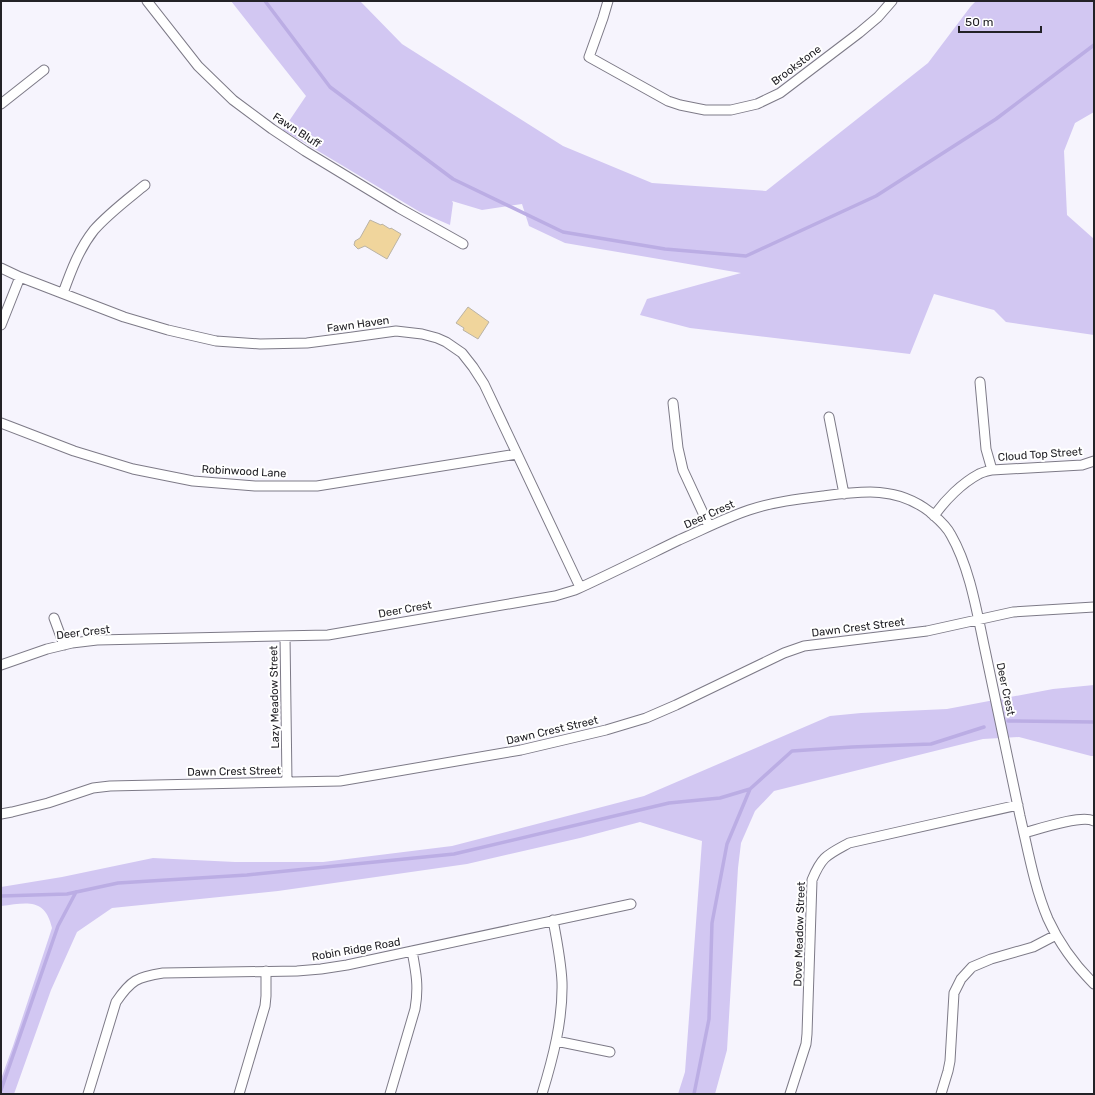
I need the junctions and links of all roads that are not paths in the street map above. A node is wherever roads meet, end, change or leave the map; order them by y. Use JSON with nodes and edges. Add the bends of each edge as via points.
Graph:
{"nodes":[{"id":1,"x":147,"y":1,"type":"edge"},
{"id":2,"x":608,"y":1,"type":"edge"},
{"id":3,"x":892,"y":1,"type":"edge"},
{"id":4,"x":44,"y":70,"type":"dead end"},
{"id":5,"x":1,"y":104,"type":"edge"},
{"id":6,"x":145,"y":185,"type":"dead end"},
{"id":7,"x":463,"y":244,"type":"dead end"},
{"id":8,"x":1,"y":268,"type":"edge"},
{"id":9,"x":20,"y":277,"type":"junction"},
{"id":10,"x":63,"y":293,"type":"junction"},
{"id":11,"x":1,"y":325,"type":"edge"},
{"id":12,"x":980,"y":382,"type":"dead end"},
{"id":13,"x":673,"y":403,"type":"dead end"},
{"id":14,"x":829,"y":417,"type":"dead end"},
{"id":15,"x":1,"y":423,"type":"edge"},
{"id":16,"x":517,"y":454,"type":"junction"},
{"id":17,"x":1094,"y":461,"type":"edge"},
{"id":18,"x":992,"y":470,"type":"junction"},
{"id":19,"x":844,"y":494,"type":"junction"},
{"id":20,"x":934,"y":516,"type":"junction"},
{"id":21,"x":709,"y":526,"type":"junction"},
{"id":22,"x":580,"y":588,"type":"junction"},
{"id":23,"x":1094,"y":607,"type":"edge"},
{"id":24,"x":54,"y":618,"type":"dead end"},
{"id":25,"x":979,"y":620,"type":"junction"},
{"id":26,"x":285,"y":636,"type":"junction"},
{"id":27,"x":64,"y":646,"type":"junction"},
{"id":28,"x":1,"y":665,"type":"edge"},
{"id":29,"x":287,"y":782,"type":"junction"},
{"id":30,"x":1018,"y":805,"type":"junction"},
{"id":31,"x":1,"y":814,"type":"edge"},
{"id":32,"x":1094,"y":821,"type":"edge"},
{"id":33,"x":1024,"y":833,"type":"junction"},
{"id":34,"x":631,"y":904,"type":"dead end"},
{"id":35,"x":553,"y":920,"type":"junction"},
{"id":36,"x":1056,"y":935,"type":"junction"},
{"id":37,"x":412,"y":951,"type":"junction"},
{"id":38,"x":266,"y":971,"type":"junction"},
{"id":39,"x":1094,"y":984,"type":"edge"},
{"id":40,"x":556,"y":1041,"type":"junction"},
{"id":41,"x":610,"y":1052,"type":"dead end"},
{"id":42,"x":88,"y":1094,"type":"edge"},
{"id":43,"x":239,"y":1094,"type":"edge"},
{"id":44,"x":390,"y":1094,"type":"edge"},
{"id":45,"x":542,"y":1094,"type":"edge"},
{"id":46,"x":790,"y":1094,"type":"edge"},
{"id":47,"x":941,"y":1094,"type":"edge"}],
"edges":[{"from":1,"to":7,"type":"street","name":"Fawn Bluff","via":[[198,66],[233,100],[312,155]]},
{"from":2,"to":3,"type":"street","name":"Brookstone","via":[[589,57],[668,101],[718,111],[757,104],[780,93],[859,33]]},
{"from":4,"to":5,"type":"street"},
{"from":6,"to":10,"type":"street","via":[[94,230],[79,254]]},
{"from":8,"to":9,"type":"street","name":"Fawn Haven"},
{"from":9,"to":10,"type":"street","name":"Fawn Haven"},
{"from":9,"to":11,"type":"street"},
{"from":10,"to":16,"type":"street","name":"Fawn Haven","via":[[168,330],[216,341],[260,344],[307,343],[396,331],[437,338],[462,353],[473,367],[484,384]]},
{"from":12,"to":18,"type":"street","via":[[986,449]]},
{"from":13,"to":21,"type":"street","via":[[683,470]]},
{"from":14,"to":19,"type":"street"},
{"from":15,"to":16,"type":"street","name":"Robinwood Lane","via":[[74,451],[133,469],[194,481],[255,486],[317,486]]},
{"from":16,"to":22,"type":"street","name":"Fawn Haven"},
{"from":17,"to":18,"type":"street","name":"Cloud Top Street"},
{"from":18,"to":20,"type":"street","name":"Cloud Top Street","via":[[979,474],[954,492]]},
{"from":19,"to":20,"type":"street","name":"Deer Crest","via":[[889,493],[918,504]]},
{"from":19,"to":21,"type":"street","name":"Deer Crest","via":[[766,505]]},
{"from":20,"to":25,"type":"street","name":"Deer Crest","via":[[951,533],[960,553]]},
{"from":21,"to":22,"type":"street","name":"Deer Crest"},
{"from":22,"to":26,"type":"street","name":"Deer Crest","via":[[555,596],[328,635]]},
{"from":23,"to":25,"type":"street","name":"Dawn Crest Street","via":[[1013,612]]},
{"from":24,"to":27,"type":"street"},
{"from":25,"to":29,"type":"street","name":"Dawn Crest Street","via":[[927,631],[804,646],[646,718],[521,750],[340,781]]},
{"from":25,"to":30,"type":"street","name":"Deer Crest"},
{"from":26,"to":27,"type":"street","name":"Deer Crest","via":[[97,640]]},
{"from":26,"to":29,"type":"street","name":"Lazy Meadow Street"},
{"from":27,"to":28,"type":"street","name":"Deer Crest","via":[[47,649]]},
{"from":29,"to":31,"type":"street","name":"Dawn Crest Street","via":[[110,786],[93,788],[48,803]]},
{"from":30,"to":33,"type":"street","name":"Deer Crest"},
{"from":30,"to":46,"type":"street","name":"Dove Meadow Street","via":[[849,843],[828,854],[818,866],[812,880],[806,1044]]},
{"from":32,"to":33,"type":"street","via":[[1072,820]]},
{"from":33,"to":36,"type":"street","name":"Deer Crest","via":[[1040,900]]},
{"from":34,"to":35,"type":"street","name":"Robin Ridge Road"},
{"from":35,"to":37,"type":"street","name":"Robin Ridge Road"},
{"from":35,"to":40,"type":"street","via":[[562,982]]},
{"from":36,"to":39,"type":"street","name":"Deer Crest","via":[[1071,959]]},
{"from":36,"to":47,"type":"street","via":[[1033,947],[978,964],[961,978],[954,992],[950,1061]]},
{"from":37,"to":38,"type":"street","name":"Robin Ridge Road","via":[[322,969]]},
{"from":37,"to":44,"type":"street","via":[[417,978],[416,1009]]},
{"from":38,"to":42,"type":"street","name":"Robin Ridge Road","via":[[163,973],[137,979],[125,989],[116,1002]]},
{"from":38,"to":43,"type":"street","via":[[265,1006]]},
{"from":40,"to":41,"type":"street"},
{"from":40,"to":45,"type":"street"}]}
